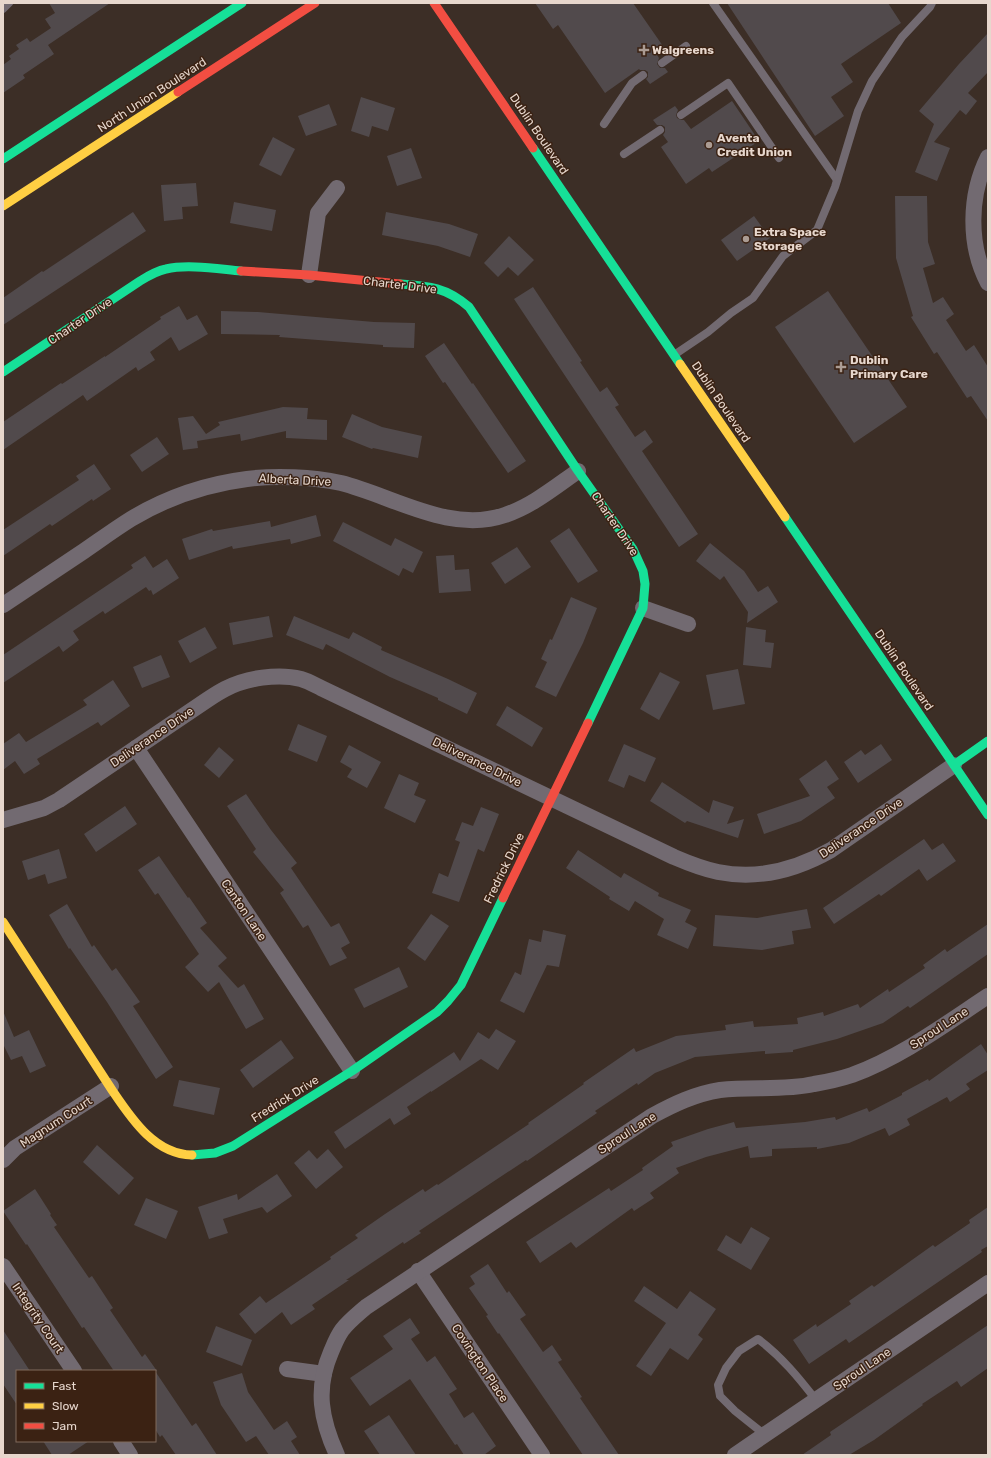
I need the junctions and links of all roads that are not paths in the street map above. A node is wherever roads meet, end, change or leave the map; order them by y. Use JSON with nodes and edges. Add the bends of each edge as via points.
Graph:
{"nodes":[{"id":1,"x":9,"y":3,"type":"edge"},
{"id":2,"x":242,"y":3,"type":"edge"},
{"id":3,"x":315,"y":3,"type":"edge"},
{"id":4,"x":434,"y":3,"type":"edge"},
{"id":5,"x":713,"y":3,"type":"edge"},
{"id":6,"x":932,"y":3,"type":"edge"},
{"id":7,"x":3,"y":9,"type":"edge"},
{"id":8,"x":686,"y":46,"type":"dead end"},
{"id":9,"x":662,"y":63,"type":"dead end"},
{"id":10,"x":643,"y":75,"type":"dead end"},
{"id":11,"x":681,"y":115,"type":"dead end"},
{"id":12,"x":604,"y":124,"type":"dead end"},
{"id":13,"x":660,"y":130,"type":"dead end"},
{"id":14,"x":624,"y":154,"type":"dead end"},
{"id":15,"x":779,"y":158,"type":"dead end"},
{"id":16,"x":988,"y":158,"type":"edge"},
{"id":17,"x":3,"y":159,"type":"edge"},
{"id":18,"x":837,"y":180,"type":"junction"},
{"id":19,"x":337,"y":188,"type":"dead end"},
{"id":20,"x":3,"y":206,"type":"edge"},
{"id":21,"x":309,"y":275,"type":"junction"},
{"id":22,"x":988,"y":283,"type":"edge"},
{"id":23,"x":674,"y":355,"type":"junction"},
{"id":24,"x":3,"y":372,"type":"edge"},
{"id":25,"x":578,"y":471,"type":"junction"},
{"id":26,"x":3,"y":605,"type":"edge"},
{"id":27,"x":643,"y":608,"type":"junction"},
{"id":28,"x":688,"y":624,"type":"dead end"},
{"id":29,"x":988,"y":741,"type":"edge"},
{"id":30,"x":136,"y":748,"type":"junction"},
{"id":31,"x":954,"y":764,"type":"junction"},
{"id":32,"x":552,"y":798,"type":"junction"},
{"id":33,"x":988,"y":815,"type":"edge"},
{"id":34,"x":3,"y":820,"type":"edge"},
{"id":35,"x":3,"y":922,"type":"edge"},
{"id":36,"x":988,"y":996,"type":"edge"},
{"id":37,"x":352,"y":1071,"type":"junction"},
{"id":38,"x":111,"y":1086,"type":"junction"},
{"id":39,"x":3,"y":1160,"type":"edge"},
{"id":40,"x":3,"y":1266,"type":"edge"},
{"id":41,"x":418,"y":1271,"type":"junction"},
{"id":42,"x":988,"y":1283,"type":"edge"},
{"id":43,"x":287,"y":1369,"type":"dead end"},
{"id":44,"x":73,"y":1370,"type":"edge"},
{"id":45,"x":324,"y":1374,"type":"junction"},
{"id":46,"x":816,"y":1400,"type":"junction"},
{"id":47,"x":765,"y":1435,"type":"junction"},
{"id":48,"x":338,"y":1455,"type":"edge"},
{"id":49,"x":542,"y":1455,"type":"edge"},
{"id":50,"x":735,"y":1455,"type":"edge"}],
"edges":[{"from":1,"to":7,"type":"lane"},
{"from":2,"to":17,"type":"street"},
{"from":3,"to":20,"type":"street","name":"North Union Boulevard"},
{"from":4,"to":23,"type":"street","name":"Dublin Boulevard"},
{"from":5,"to":18,"type":"lane"},
{"from":6,"to":18,"type":"lane","via":[[902,37],[872,81],[858,111]]},
{"from":8,"to":9,"type":"lane"},
{"from":10,"to":12,"type":"lane","via":[[632,83]]},
{"from":11,"to":15,"type":"lane","via":[[728,83]]},
{"from":13,"to":14,"type":"lane"},
{"from":16,"to":22,"type":"street","via":[[981,170],[975,197],[974,225],[978,254]]},
{"from":18,"to":23,"type":"lane","via":[[817,230],[783,256],[753,298]]},
{"from":19,"to":21,"type":"street","via":[[318,213]]},
{"from":21,"to":24,"type":"street","name":"Charter Drive","via":[[167,268],[140,281]]},
{"from":21,"to":25,"type":"street","name":"Charter Drive","via":[[424,286],[456,295],[468,307]]},
{"from":23,"to":31,"type":"street","name":"Dublin Boulevard"},
{"from":25,"to":26,"type":"street","name":"Alberta Drive","via":[[519,509],[488,519],[470,520],[448,518],[363,490],[322,480],[268,477],[221,483],[181,495],[132,518]]},
{"from":25,"to":27,"type":"street","name":"Charter Drive","via":[[641,563],[646,591]]},
{"from":27,"to":28,"type":"street"},
{"from":27,"to":32,"type":"street","name":"Charter Drive"},
{"from":29,"to":31,"type":"street"},
{"from":30,"to":32,"type":"street","name":"Deliverance Drive","via":[[226,688],[262,678],[301,679]]},
{"from":30,"to":34,"type":"street","name":"Deliverance Drive","via":[[59,800],[44,808]]},
{"from":30,"to":37,"type":"street","name":"Canton Lane"},
{"from":31,"to":32,"type":"street","name":"Deliverance Drive","via":[[812,861],[757,875],[718,872],[698,867]]},
{"from":31,"to":33,"type":"street","name":"Dublin Boulevard"},
{"from":32,"to":37,"type":"street","name":"Fredrick Drive","via":[[454,997],[433,1015]]},
{"from":35,"to":38,"type":"street","name":"Fredrick Drive"},
{"from":36,"to":41,"type":"street","name":"Sproul Lane","via":[[915,1044],[851,1075],[794,1088],[721,1090],[690,1098],[666,1108]]},
{"from":37,"to":38,"type":"street","name":"Fredrick Drive","via":[[233,1146],[203,1156],[176,1153],[149,1137]]},
{"from":38,"to":39,"type":"street","name":"Magnum Court","via":[[15,1148]]},
{"from":40,"to":44,"type":"street","name":"Integrity Court"},
{"from":41,"to":45,"type":"street","name":"Sproul Lane","via":[[351,1320],[341,1331]]},
{"from":41,"to":49,"type":"street","name":"Covington Place"},
{"from":42,"to":46,"type":"street","name":"Sproul Lane"},
{"from":43,"to":45,"type":"street"},
{"from":45,"to":48,"type":"street","name":"Sproul Lane","via":[[321,1391],[325,1424]]},
{"from":46,"to":47,"type":"street","name":"Sproul Lane"},
{"from":46,"to":47,"type":"lane","via":[[774,1351],[758,1339],[748,1344],[726,1368],[718,1385],[720,1396]]},
{"from":47,"to":50,"type":"street","name":"Sproul Lane"}]}
